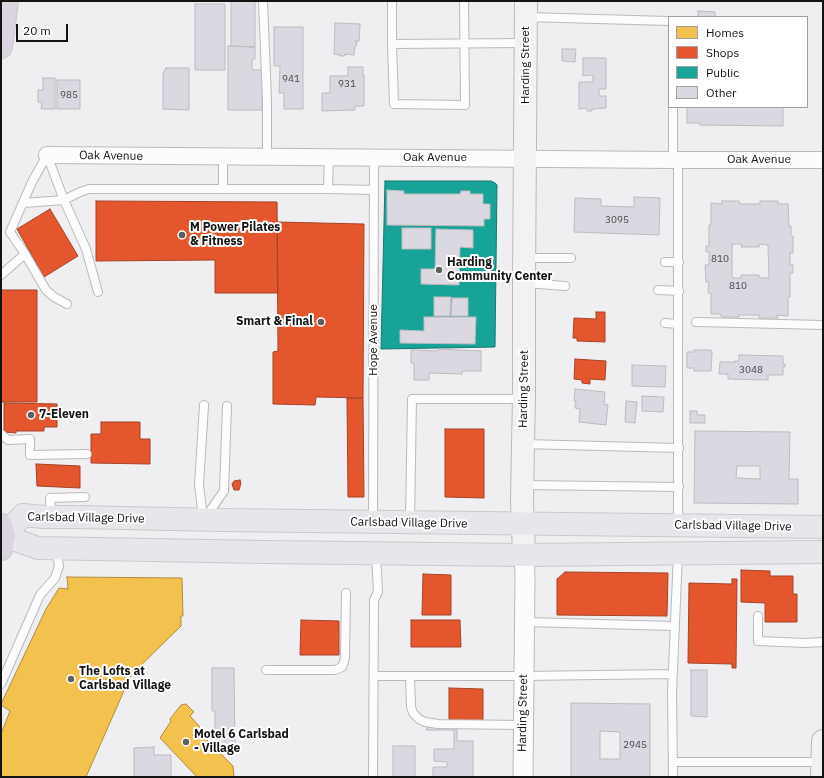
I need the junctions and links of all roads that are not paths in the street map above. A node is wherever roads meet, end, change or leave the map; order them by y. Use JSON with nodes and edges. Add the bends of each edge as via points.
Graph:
{"nodes":[{"id":1,"x":7,"y":1,"type":"edge"},
{"id":2,"x":263,"y":1,"type":"edge"},
{"id":3,"x":392,"y":1,"type":"edge"},
{"id":4,"x":464,"y":1,"type":"edge"},
{"id":5,"x":526,"y":9,"type":"edge"},
{"id":6,"x":668,"y":21,"type":"edge"},
{"id":7,"x":526,"y":43,"type":"junction"},
{"id":8,"x":392,"y":44,"type":"junction"},
{"id":9,"x":464,"y":44,"type":"junction"},
{"id":10,"x":1,"y":47,"type":"edge"},
{"id":11,"x":673,"y":108,"type":"edge"},
{"id":12,"x":47,"y":155,"type":"junction"},
{"id":13,"x":223,"y":157,"type":"junction"},
{"id":14,"x":267,"y":157,"type":"junction"},
{"id":15,"x":329,"y":157,"type":"junction"},
{"id":16,"x":374,"y":158,"type":"junction"},
{"id":17,"x":525,"y":158,"type":"junction"},
{"id":18,"x":676,"y":160,"type":"junction"},
{"id":19,"x":823,"y":160,"type":"edge"},
{"id":20,"x":223,"y":189,"type":"junction"},
{"id":21,"x":328,"y":189,"type":"junction"},
{"id":22,"x":374,"y":190,"type":"junction"},
{"id":23,"x":64,"y":200,"type":"junction"},
{"id":24,"x":24,"y":203,"type":"junction"},
{"id":25,"x":26,"y":254,"type":"junction"},
{"id":26,"x":524,"y":258,"type":"junction"},
{"id":27,"x":571,"y":258,"type":"dead end"},
{"id":28,"x":665,"y":262,"type":"dead end"},
{"id":29,"x":679,"y":262,"type":"junction"},
{"id":30,"x":1,"y":275,"type":"edge"},
{"id":31,"x":524,"y":283,"type":"junction"},
{"id":32,"x":566,"y":286,"type":"dead end"},
{"id":33,"x":658,"y":290,"type":"dead end"},
{"id":34,"x":678,"y":291,"type":"junction"},
{"id":35,"x":98,"y":292,"type":"dead end"},
{"id":36,"x":67,"y":304,"type":"dead end"},
{"id":37,"x":696,"y":322,"type":"dead end"},
{"id":38,"x":665,"y":323,"type":"dead end"},
{"id":39,"x":678,"y":324,"type":"junction"},
{"id":40,"x":823,"y":325,"type":"edge"},
{"id":41,"x":524,"y":398,"type":"junction"},
{"id":42,"x":204,"y":405,"type":"dead end"},
{"id":43,"x":227,"y":406,"type":"dead end"},
{"id":44,"x":1,"y":434,"type":"edge"},
{"id":45,"x":523,"y":444,"type":"junction"},
{"id":46,"x":679,"y":448,"type":"junction"},
{"id":47,"x":87,"y":454,"type":"dead end"},
{"id":48,"x":523,"y":485,"type":"junction"},
{"id":49,"x":679,"y":486,"type":"junction"},
{"id":50,"x":85,"y":497,"type":"dead end"},
{"id":51,"x":51,"y":517,"type":"junction"},
{"id":52,"x":204,"y":520,"type":"junction"},
{"id":53,"x":261,"y":521,"type":"junction"},
{"id":54,"x":373,"y":522,"type":"junction"},
{"id":55,"x":410,"y":523,"type":"junction"},
{"id":56,"x":523,"y":524,"type":"junction"},
{"id":57,"x":678,"y":526,"type":"junction"},
{"id":58,"x":823,"y":527,"type":"edge"},
{"id":59,"x":2,"y":536,"type":"edge"},
{"id":60,"x":56,"y":548,"type":"junction"},
{"id":61,"x":170,"y":550,"type":"junction"},
{"id":62,"x":221,"y":551,"type":"junction"},
{"id":63,"x":823,"y":552,"type":"edge"},
{"id":64,"x":376,"y":553,"type":"junction"},
{"id":65,"x":678,"y":553,"type":"junction"},
{"id":66,"x":524,"y":555,"type":"junction"},
{"id":67,"x":346,"y":593,"type":"dead end"},
{"id":68,"x":758,"y":616,"type":"dead end"},
{"id":69,"x":524,"y":622,"type":"junction"},
{"id":70,"x":675,"y":626,"type":"junction"},
{"id":71,"x":823,"y":642,"type":"edge"},
{"id":72,"x":266,"y":670,"type":"dead end"},
{"id":73,"x":673,"y":674,"type":"junction"},
{"id":74,"x":374,"y":676,"type":"junction"},
{"id":75,"x":410,"y":676,"type":"junction"},
{"id":76,"x":524,"y":676,"type":"junction"},
{"id":77,"x":1,"y":684,"type":"edge"},
{"id":78,"x":523,"y":725,"type":"junction"},
{"id":79,"x":823,"y":740,"type":"edge"},
{"id":80,"x":673,"y":762,"type":"junction"},
{"id":81,"x":822,"y":770,"type":"edge"},
{"id":82,"x":373,"y":777,"type":"edge"},
{"id":83,"x":523,"y":777,"type":"edge"},
{"id":84,"x":673,"y":777,"type":"edge"}],
"edges":[{"from":1,"to":10,"type":"highway"},
{"from":2,"to":14,"type":"lane"},
{"from":3,"to":8,"type":"lane"},
{"from":4,"to":9,"type":"lane"},
{"from":5,"to":6,"type":"lane"},
{"from":5,"to":7,"type":"main road","name":"Harding Street"},
{"from":7,"to":9,"type":"lane"},
{"from":7,"to":17,"type":"main road","name":"Harding Street"},
{"from":8,"to":9,"type":"lane"},
{"from":8,"to":9,"type":"lane","via":[[394,104],[465,105]]},
{"from":11,"to":18,"type":"lane"},
{"from":12,"to":13,"type":"street","name":"Oak Avenue"},
{"from":12,"to":23,"type":"lane"},
{"from":12,"to":24,"type":"lane"},
{"from":13,"to":14,"type":"street","name":"Oak Avenue"},
{"from":13,"to":20,"type":"lane"},
{"from":14,"to":15,"type":"street","name":"Oak Avenue"},
{"from":15,"to":16,"type":"street","name":"Oak Avenue"},
{"from":15,"to":21,"type":"lane"},
{"from":16,"to":17,"type":"street","name":"Oak Avenue"},
{"from":16,"to":22,"type":"lane","name":"Hope Avenue"},
{"from":17,"to":18,"type":"street","name":"Oak Avenue"},
{"from":17,"to":26,"type":"main road","name":"Harding Street"},
{"from":18,"to":19,"type":"street","name":"Oak Avenue"},
{"from":18,"to":29,"type":"lane"},
{"from":20,"to":21,"type":"lane"},
{"from":20,"to":23,"type":"lane","via":[[89,189]]},
{"from":21,"to":22,"type":"lane"},
{"from":22,"to":54,"type":"lane","name":"Hope Avenue"},
{"from":23,"to":24,"type":"lane"},
{"from":23,"to":35,"type":"lane","via":[[86,249]]},
{"from":24,"to":25,"type":"lane","via":[[10,232]]},
{"from":25,"to":30,"type":"lane"},
{"from":25,"to":36,"type":"lane","via":[[46,290]]},
{"from":26,"to":27,"type":"lane"},
{"from":26,"to":31,"type":"main road","name":"Harding Street"},
{"from":28,"to":29,"type":"lane"},
{"from":29,"to":34,"type":"lane"},
{"from":31,"to":32,"type":"lane"},
{"from":31,"to":41,"type":"main road","name":"Harding Street"},
{"from":33,"to":34,"type":"lane"},
{"from":34,"to":39,"type":"lane"},
{"from":37,"to":40,"type":"lane"},
{"from":38,"to":39,"type":"lane"},
{"from":39,"to":46,"type":"lane"},
{"from":41,"to":45,"type":"main road","name":"Harding Street"},
{"from":41,"to":55,"type":"lane","via":[[412,399]]},
{"from":42,"to":52,"type":"lane","via":[[199,485]]},
{"from":43,"to":52,"type":"lane","via":[[224,491]]},
{"from":44,"to":47,"type":"lane","via":[[8,440],[30,439],[30,455]]},
{"from":45,"to":46,"type":"lane"},
{"from":45,"to":48,"type":"main road","name":"Harding Street"},
{"from":46,"to":49,"type":"lane"},
{"from":48,"to":49,"type":"lane"},
{"from":48,"to":56,"type":"main road","name":"Harding Street"},
{"from":49,"to":57,"type":"lane"},
{"from":50,"to":51,"type":"lane","via":[[50,498]]},
{"from":51,"to":52,"type":"main road","name":"Carlsbad Village Drive"},
{"from":51,"to":59,"type":"main road","name":"Carlsbad Village Drive","via":[[24,515]]},
{"from":52,"to":53,"type":"main road","name":"Carlsbad Village Drive"},
{"from":52,"to":61,"type":"main road","via":[[198,530],[178,540]]},
{"from":53,"to":54,"type":"main road","name":"Carlsbad Village Drive"},
{"from":53,"to":62,"type":"main road","via":[[256,530],[228,539]]},
{"from":54,"to":55,"type":"main road","name":"Carlsbad Village Drive"},
{"from":55,"to":56,"type":"main road","name":"Carlsbad Village Drive"},
{"from":56,"to":57,"type":"main road","name":"Carlsbad Village Drive"},
{"from":56,"to":66,"type":"main road","name":"Harding Street"},
{"from":57,"to":58,"type":"main road","name":"Carlsbad Village Drive"},
{"from":59,"to":60,"type":"main road","name":"Carlsbad Village Drive","via":[[38,548]]},
{"from":60,"to":61,"type":"main road","name":"Carlsbad Village Drive"},
{"from":60,"to":77,"type":"lane","via":[[59,566],[55,578],[40,595]]},
{"from":61,"to":62,"type":"main road","name":"Carlsbad Village Drive"},
{"from":62,"to":64,"type":"main road","name":"Carlsbad Village Drive"},
{"from":63,"to":65,"type":"main road","name":"Carlsbad Village Drive"},
{"from":64,"to":66,"type":"main road","name":"Carlsbad Village Drive"},
{"from":64,"to":74,"type":"lane","via":[[378,592],[374,600]]},
{"from":65,"to":66,"type":"main road","name":"Carlsbad Village Drive"},
{"from":65,"to":70,"type":"lane"},
{"from":66,"to":69,"type":"street","name":"Harding Street"},
{"from":67,"to":72,"type":"lane","via":[[345,657],[342,667],[335,670]]},
{"from":68,"to":71,"type":"lane","via":[[758,641]]},
{"from":69,"to":70,"type":"lane"},
{"from":69,"to":76,"type":"street","name":"Harding Street"},
{"from":70,"to":73,"type":"lane"},
{"from":73,"to":76,"type":"lane"},
{"from":73,"to":80,"type":"lane"},
{"from":74,"to":75,"type":"lane"},
{"from":74,"to":82,"type":"lane"},
{"from":75,"to":76,"type":"lane"},
{"from":75,"to":78,"type":"lane","via":[[411,707],[413,713],[425,722]]},
{"from":76,"to":78,"type":"street","name":"Harding Street"},
{"from":78,"to":83,"type":"street","name":"Harding Street"},
{"from":79,"to":81,"type":"main road"},
{"from":80,"to":81,"type":"lane"},
{"from":80,"to":84,"type":"lane"}]}
